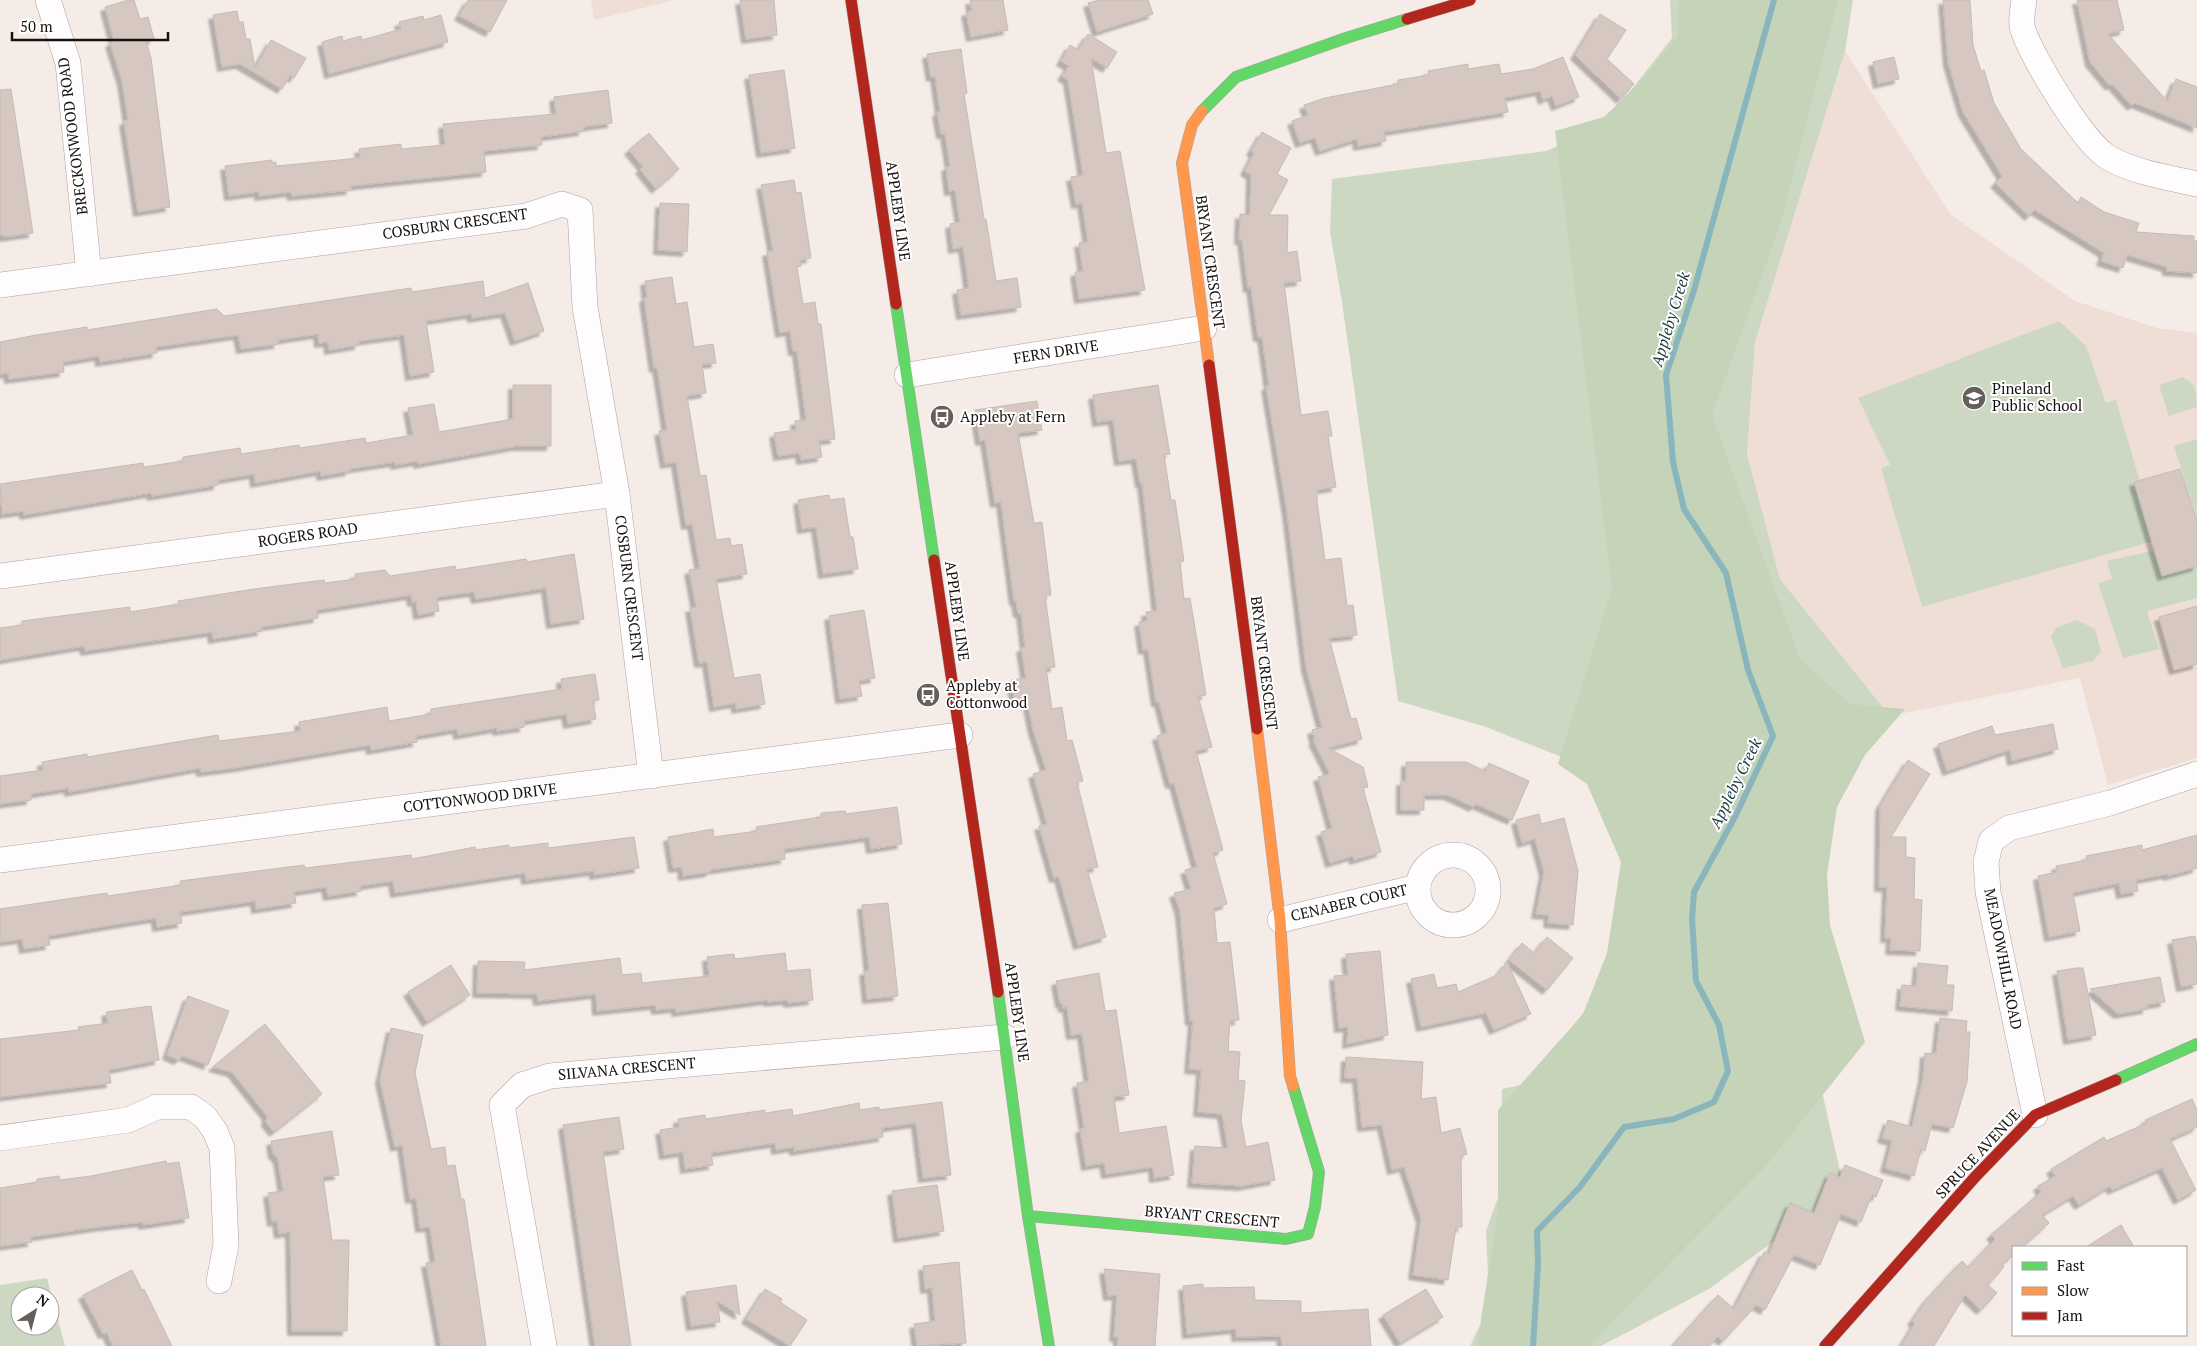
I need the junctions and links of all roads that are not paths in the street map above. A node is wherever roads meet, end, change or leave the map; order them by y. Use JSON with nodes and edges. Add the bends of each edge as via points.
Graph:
{"nodes":[{"id":1,"x":48,"y":0,"type":"edge"},
{"id":2,"x":851,"y":0,"type":"edge"},
{"id":3,"x":1470,"y":0,"type":"edge"},
{"id":4,"x":2024,"y":0,"type":"edge"},
{"id":5,"x":2197,"y":184,"type":"edge"},
{"id":6,"x":89,"y":274,"type":"junction"},
{"id":7,"x":0,"y":285,"type":"edge"},
{"id":8,"x":1204,"y":328,"type":"junction"},
{"id":9,"x":907,"y":375,"type":"junction"},
{"id":10,"x":617,"y":494,"type":"junction"},
{"id":11,"x":0,"y":576,"type":"edge"},
{"id":12,"x":960,"y":735,"type":"junction"},
{"id":13,"x":2197,"y":774,"type":"edge"},
{"id":14,"x":651,"y":776,"type":"junction"},
{"id":15,"x":0,"y":860,"type":"edge"},
{"id":16,"x":1418,"y":887,"type":"dead end"},
{"id":17,"x":1280,"y":920,"type":"junction"},
{"id":18,"x":1005,"y":1037,"type":"junction"},
{"id":19,"x":2197,"y":1044,"type":"edge"},
{"id":20,"x":2035,"y":1115,"type":"junction"},
{"id":21,"x":0,"y":1138,"type":"edge"},
{"id":22,"x":1028,"y":1216,"type":"junction"},
{"id":23,"x":220,"y":1281,"type":"dead end"},
{"id":24,"x":544,"y":1346,"type":"edge"},
{"id":25,"x":1049,"y":1346,"type":"edge"},
{"id":26,"x":1826,"y":1346,"type":"edge"}],
"edges":[{"from":1,"to":6,"type":"street","name":"BRECKONWOOD ROAD","via":[[68,63]]},
{"from":2,"to":9,"type":"street","name":"APPLEBY LINE"},
{"from":3,"to":8,"type":"street","name":"BRYANT CRESCENT","via":[[1346,38],[1236,77],[1205,107],[1192,125],[1182,162]]},
{"from":4,"to":5,"type":"street","via":[[2022,28],[2046,75],[2077,124],[2096,145],[2109,158],[2146,172]]},
{"from":6,"to":7,"type":"street","name":"COSBURN CRESCENT"},
{"from":6,"to":10,"type":"street","name":"COSBURN CRESCENT","via":[[526,216],[562,204],[580,210],[585,307]]},
{"from":8,"to":9,"type":"street","name":"FERN DRIVE"},
{"from":8,"to":17,"type":"street","name":"BRYANT CRESCENT"},
{"from":9,"to":12,"type":"street","name":"APPLEBY LINE"},
{"from":10,"to":11,"type":"street","name":"ROGERS ROAD"},
{"from":10,"to":14,"type":"street","name":"COSBURN CRESCENT"},
{"from":12,"to":14,"type":"street","name":"COTTONWOOD DRIVE"},
{"from":12,"to":18,"type":"street","name":"APPLEBY LINE"},
{"from":13,"to":20,"type":"street","name":"MEADOWHILL ROAD","via":[[2110,803],[2009,828],[1991,841],[1986,862],[1988,892]]},
{"from":14,"to":15,"type":"street","name":"COTTONWOOD DRIVE"},
{"from":16,"to":17,"type":"street","name":"CENABER COURT"},
{"from":17,"to":22,"type":"street","name":"BRYANT CRESCENT","via":[[1290,1076],[1319,1172],[1308,1234],[1286,1239]]},
{"from":18,"to":22,"type":"street","name":"APPLEBY LINE"},
{"from":18,"to":24,"type":"street","name":"SILVANA CRESCENT","via":[[550,1076],[522,1085],[502,1105]]},
{"from":19,"to":20,"type":"street","name":"SPRUCE AVENUE"},
{"from":20,"to":26,"type":"street","name":"SPRUCE AVENUE","via":[[1976,1176]]},
{"from":21,"to":23,"type":"street","via":[[128,1120],[157,1107],[191,1107],[205,1117],[222,1148],[226,1245]]},
{"from":22,"to":25,"type":"street","name":"APPLEBY LINE"}]}
